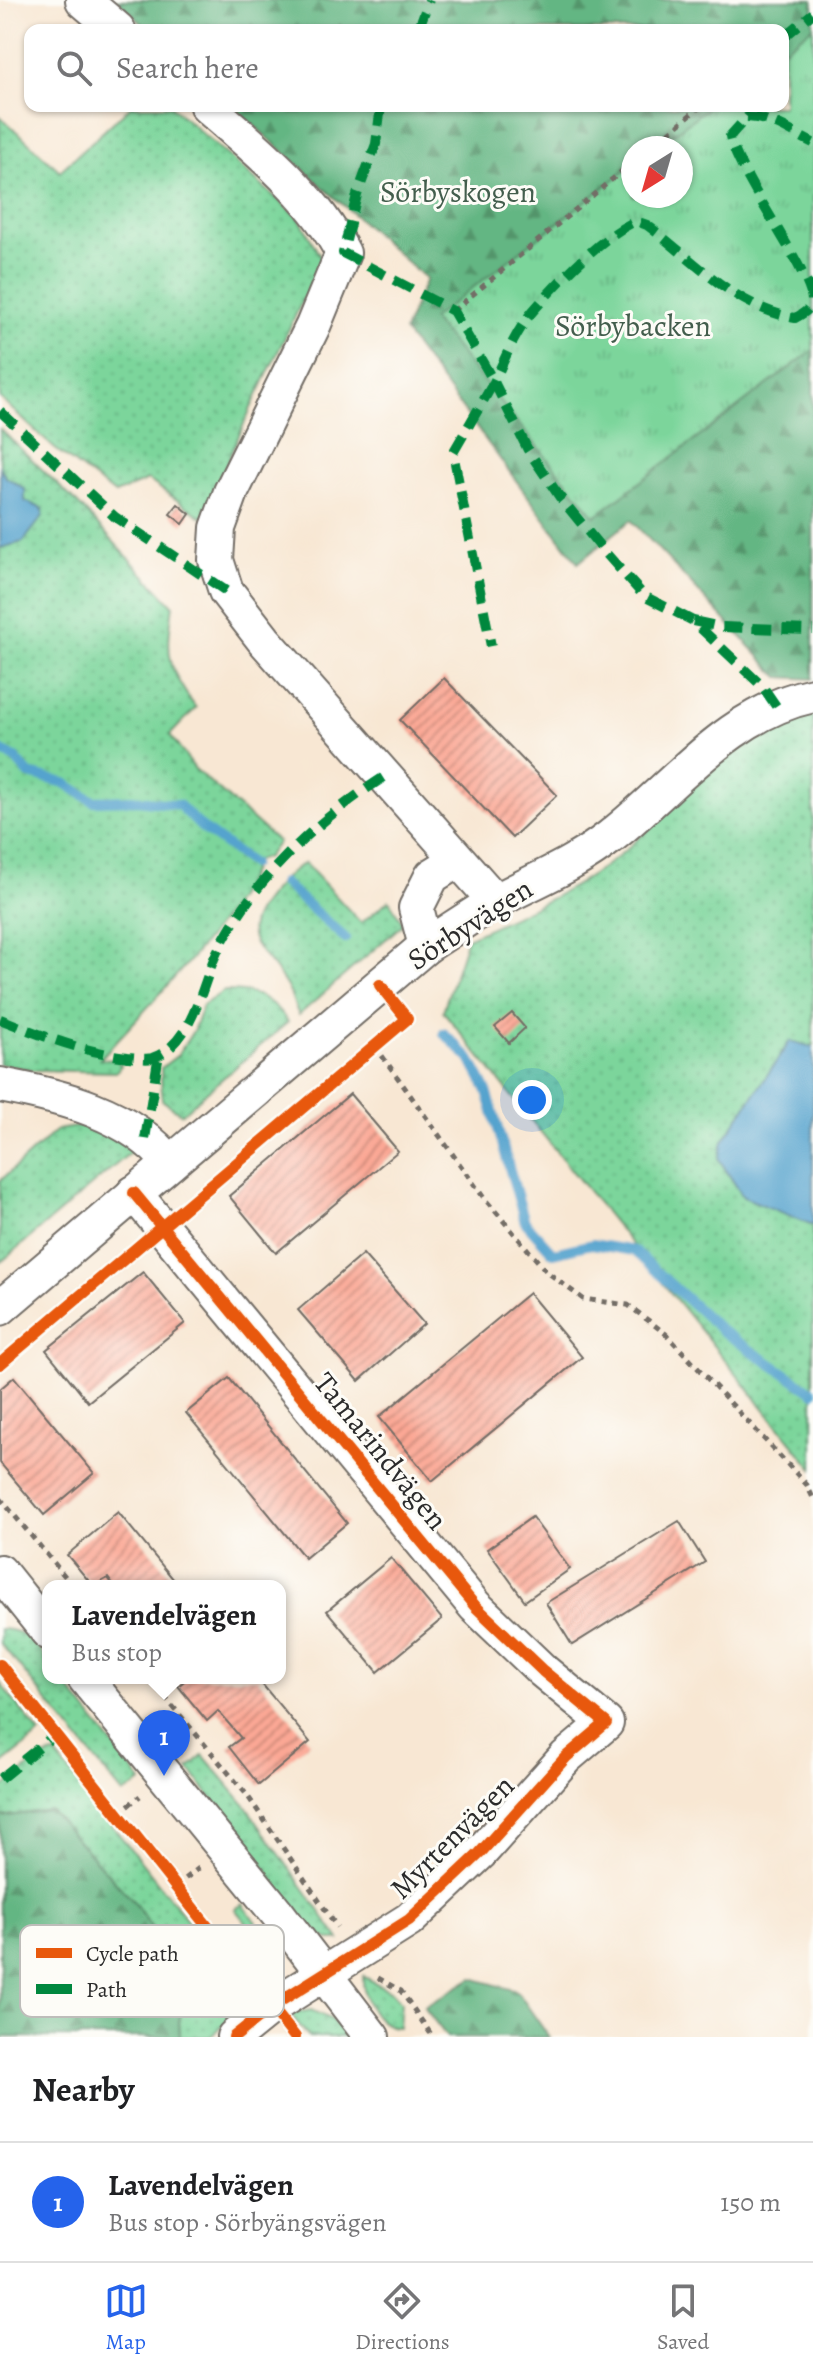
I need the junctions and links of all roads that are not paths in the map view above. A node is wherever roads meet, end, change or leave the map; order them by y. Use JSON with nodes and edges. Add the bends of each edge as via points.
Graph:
{"nodes":[{"id":1,"x":83,"y":0,"type":"edge"},
{"id":2,"x":111,"y":24,"type":"edge"},
{"id":3,"x":213,"y":112,"type":"edge"},
{"id":4,"x":813,"y":695,"type":"edge"},
{"id":5,"x":458,"y":860,"type":"junction"},
{"id":6,"x":496,"y":902,"type":"junction"},
{"id":7,"x":426,"y":946,"type":"junction"},
{"id":8,"x":0,"y":1085,"type":"edge"},
{"id":9,"x":170,"y":1163,"type":"junction"},
{"id":10,"x":134,"y":1193,"type":"junction"},
{"id":11,"x":0,"y":1308,"type":"edge"},
{"id":12,"x":2,"y":1578,"type":"edge"},
{"id":13,"x":42,"y":1625,"type":"edge"},
{"id":14,"x":90,"y":1684,"type":"edge"},
{"id":15,"x":606,"y":1723,"type":"joint"},
{"id":16,"x":324,"y":1974,"type":"junction"},
{"id":17,"x":284,"y":1999,"type":"edge"},
{"id":18,"x":259,"y":2017,"type":"edge"},
{"id":19,"x":234,"y":2037,"type":"edge"},
{"id":20,"x":372,"y":2037,"type":"edge"}],
"edges":[{"from":1,"to":2,"type":"street"},
{"from":3,"to":5,"type":"street","via":[[304,197],[329,225],[343,253],[218,528],[216,560],[226,591]]},
{"from":4,"to":6,"type":"street","name":"Sörbyvägen","via":[[750,717],[610,837]]},
{"from":5,"to":6,"type":"street"},
{"from":5,"to":7,"type":"street","via":[[432,876],[416,908]]},
{"from":6,"to":7,"type":"street","name":"Sörbyvägen"},
{"from":7,"to":9,"type":"street","name":"Sörbyvägen"},
{"from":8,"to":9,"type":"street","via":[[101,1112],[158,1147]]},
{"from":9,"to":10,"type":"street","name":"Sörbyvägen"},
{"from":10,"to":11,"type":"street","name":"Sörbyvägen"},
{"from":10,"to":15,"type":"street","name":"Tamarindvägen","via":[[475,1606]]},
{"from":12,"to":13,"type":"street"},
{"from":14,"to":16,"type":"street"},
{"from":15,"to":16,"type":"street","name":"Myrtenvägen","via":[[566,1757],[480,1853],[419,1911]]},
{"from":16,"to":17,"type":"street","name":"Myrtenvägen"},
{"from":16,"to":20,"type":"street"},
{"from":18,"to":19,"type":"street","name":"Myrtenvägen"}]}
